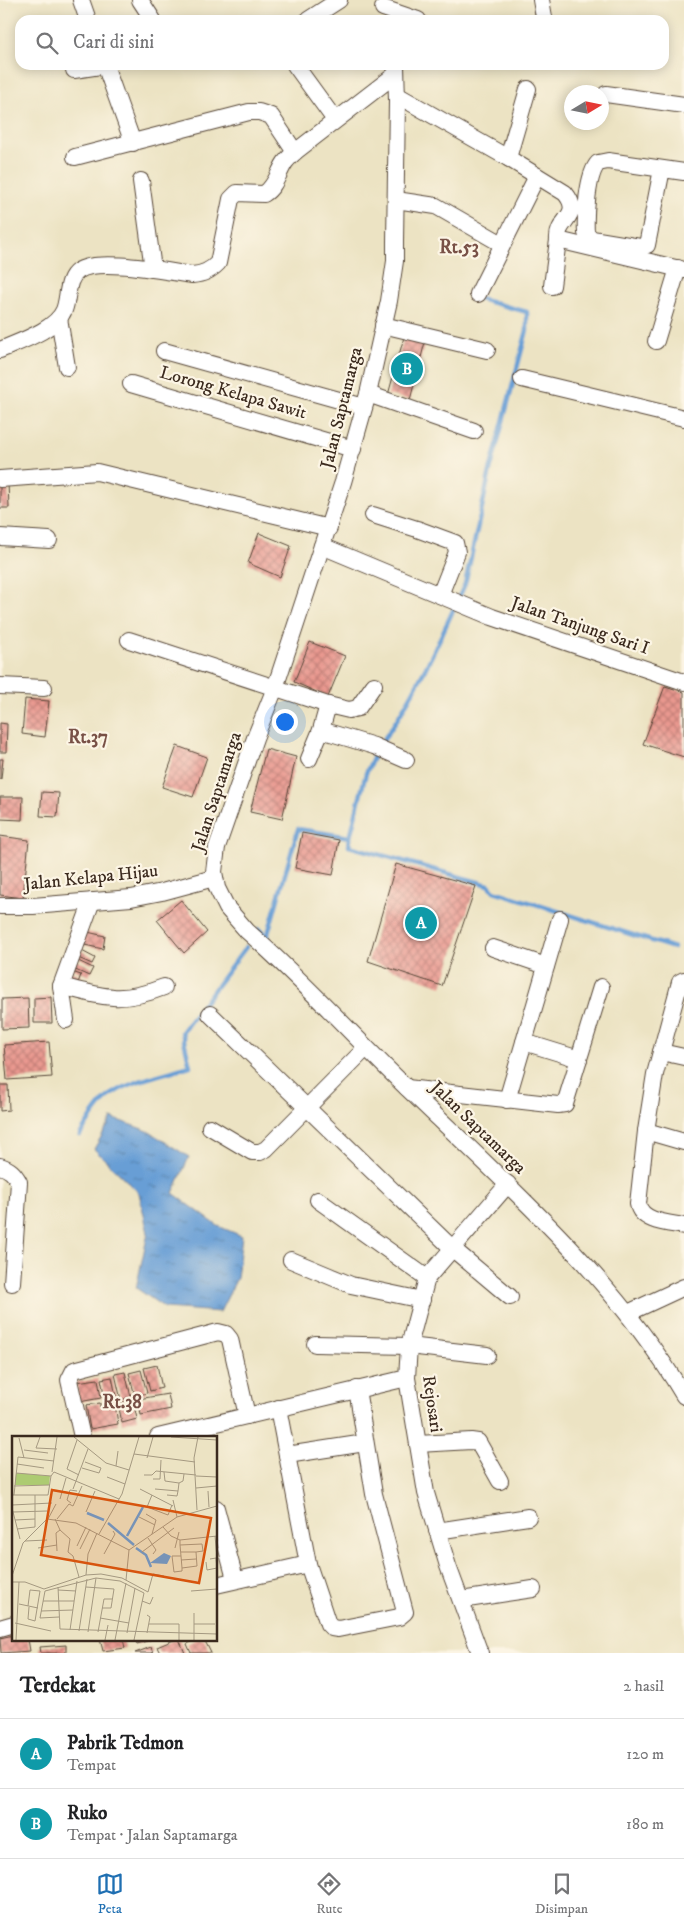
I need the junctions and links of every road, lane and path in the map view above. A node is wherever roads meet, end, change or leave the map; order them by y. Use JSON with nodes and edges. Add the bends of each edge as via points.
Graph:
{"nodes":[{"id":1,"x":81,"y":0,"type":"edge"},
{"id":2,"x":140,"y":0,"type":"edge"},
{"id":3,"x":339,"y":0,"type":"edge"},
{"id":4,"x":541,"y":0,"type":"edge"},
{"id":5,"x":383,"y":9,"type":"edge"},
{"id":6,"x":86,"y":15,"type":"edge"},
{"id":7,"x":150,"y":15,"type":"edge"},
{"id":8,"x":316,"y":15,"type":"edge"},
{"id":9,"x":402,"y":15,"type":"edge"},
{"id":10,"x":544,"y":15,"type":"edge"},
{"id":11,"x":108,"y":70,"type":"edge"},
{"id":12,"x":299,"y":70,"type":"edge"},
{"id":13,"x":396,"y":70,"type":"edge"},
{"id":14,"x":528,"y":89,"type":"dead end"},
{"id":15,"x":609,"y":94,"type":"edge"},
{"id":16,"x":397,"y":95,"type":"junction"},
{"id":17,"x":684,"y":105,"type":"edge"},
{"id":18,"x":335,"y":120,"type":"junction"},
{"id":19,"x":134,"y":143,"type":"junction"},
{"id":20,"x":295,"y":152,"type":"junction"},
{"id":21,"x":75,"y":157,"type":"dead end"},
{"id":22,"x":508,"y":158,"type":"junction"},
{"id":23,"x":662,"y":169,"type":"junction"},
{"id":24,"x":684,"y":172,"type":"edge"},
{"id":25,"x":537,"y":176,"type":"junction"},
{"id":26,"x":141,"y":181,"type":"dead end"},
{"id":27,"x":396,"y":200,"type":"junction"},
{"id":28,"x":558,"y":240,"type":"junction"},
{"id":29,"x":502,"y":244,"type":"junction"},
{"id":30,"x":153,"y":269,"type":"junction"},
{"id":31,"x":681,"y":269,"type":"edge"},
{"id":32,"x":552,"y":286,"type":"dead end"},
{"id":33,"x":478,"y":294,"type":"dead end"},
{"id":34,"x":59,"y":318,"type":"junction"},
{"id":35,"x":383,"y":325,"type":"junction"},
{"id":36,"x":656,"y":341,"type":"dead end"},
{"id":37,"x":0,"y":350,"type":"edge"},
{"id":38,"x":487,"y":350,"type":"dead end"},
{"id":39,"x":164,"y":351,"type":"dead end"},
{"id":40,"x":68,"y":367,"type":"dead end"},
{"id":41,"x":522,"y":379,"type":"dead end"},
{"id":42,"x":131,"y":384,"type":"dead end"},
{"id":43,"x":366,"y":400,"type":"junction"},
{"id":44,"x":684,"y":418,"type":"edge"},
{"id":45,"x":474,"y":431,"type":"dead end"},
{"id":46,"x":353,"y":449,"type":"junction"},
{"id":47,"x":0,"y":479,"type":"edge"},
{"id":48,"x":373,"y":515,"type":"dead end"},
{"id":49,"x":329,"y":528,"type":"junction"},
{"id":50,"x":0,"y":537,"type":"edge"},
{"id":51,"x":49,"y":540,"type":"dead end"},
{"id":52,"x":322,"y":546,"type":"junction"},
{"id":53,"x":444,"y":597,"type":"junction"},
{"id":54,"x":129,"y":640,"type":"dead end"},
{"id":55,"x":684,"y":682,"type":"edge"},
{"id":56,"x":374,"y":685,"type":"dead end"},
{"id":57,"x":0,"y":686,"type":"edge"},
{"id":58,"x":44,"y":688,"type":"dead end"},
{"id":59,"x":275,"y":688,"type":"junction"},
{"id":60,"x":328,"y":705,"type":"junction"},
{"id":61,"x":321,"y":730,"type":"junction"},
{"id":62,"x":309,"y":760,"type":"dead end"},
{"id":63,"x":406,"y":760,"type":"dead end"},
{"id":64,"x":214,"y":878,"type":"junction"},
{"id":65,"x":92,"y":901,"type":"junction"},
{"id":66,"x":0,"y":906,"type":"edge"},
{"id":67,"x":560,"y":920,"type":"dead end"},
{"id":68,"x":493,"y":948,"type":"dead end"},
{"id":69,"x":546,"y":966,"type":"junction"},
{"id":70,"x":684,"y":980,"type":"edge"},
{"id":71,"x":61,"y":986,"type":"junction"},
{"id":72,"x":164,"y":987,"type":"dead end"},
{"id":73,"x":601,"y":987,"type":"dead end"},
{"id":74,"x":210,"y":1014,"type":"dead end"},
{"id":75,"x":66,"y":1020,"type":"dead end"},
{"id":76,"x":524,"y":1042,"type":"junction"},
{"id":77,"x":366,"y":1048,"type":"junction"},
{"id":78,"x":661,"y":1052,"type":"junction"},
{"id":79,"x":684,"y":1057,"type":"edge"},
{"id":80,"x":580,"y":1059,"type":"junction"},
{"id":81,"x":407,"y":1088,"type":"junction"},
{"id":82,"x":507,"y":1100,"type":"junction"},
{"id":83,"x":307,"y":1108,"type":"junction"},
{"id":84,"x":210,"y":1127,"type":"dead end"},
{"id":85,"x":646,"y":1131,"type":"junction"},
{"id":86,"x":684,"y":1142,"type":"edge"},
{"id":87,"x":0,"y":1166,"type":"edge"},
{"id":88,"x":508,"y":1184,"type":"junction"},
{"id":89,"x":318,"y":1200,"type":"dead end"},
{"id":90,"x":684,"y":1226,"type":"edge"},
{"id":91,"x":452,"y":1249,"type":"junction"},
{"id":92,"x":291,"y":1260,"type":"dead end"},
{"id":93,"x":427,"y":1278,"type":"junction"},
{"id":94,"x":12,"y":1283,"type":"dead end"},
{"id":95,"x":684,"y":1286,"type":"edge"},
{"id":96,"x":510,"y":1297,"type":"dead end"},
{"id":97,"x":422,"y":1300,"type":"junction"},
{"id":98,"x":628,"y":1313,"type":"junction"},
{"id":99,"x":315,"y":1344,"type":"dead end"},
{"id":100,"x":409,"y":1346,"type":"junction"},
{"id":101,"x":487,"y":1355,"type":"dead end"},
{"id":102,"x":407,"y":1378,"type":"junction"},
{"id":103,"x":357,"y":1389,"type":"junction"},
{"id":104,"x":684,"y":1396,"type":"edge"},
{"id":105,"x":278,"y":1408,"type":"junction"},
{"id":106,"x":247,"y":1416,"type":"junction"},
{"id":107,"x":202,"y":1432,"type":"edge"},
{"id":108,"x":82,"y":1436,"type":"edge"},
{"id":109,"x":167,"y":1436,"type":"edge"},
{"id":110,"x":365,"y":1444,"type":"junction"},
{"id":111,"x":418,"y":1444,"type":"junction"},
{"id":112,"x":287,"y":1455,"type":"junction"},
{"id":113,"x":500,"y":1480,"type":"dead end"},
{"id":114,"x":218,"y":1515,"type":"edge"},
{"id":115,"x":528,"y":1517,"type":"dead end"},
{"id":116,"x":438,"y":1531,"type":"junction"},
{"id":117,"x":308,"y":1564,"type":"junction"},
{"id":118,"x":235,"y":1579,"type":"junction"},
{"id":119,"x":218,"y":1584,"type":"edge"},
{"id":120,"x":533,"y":1589,"type":"dead end"},
{"id":121,"x":460,"y":1600,"type":"junction"},
{"id":122,"x":480,"y":1653,"type":"edge"}],
"edges":[{"from":1,"to":6,"type":"street"},
{"from":2,"to":7,"type":"street"},
{"from":3,"to":8,"type":"street"},
{"from":4,"to":10,"type":"street"},
{"from":5,"to":9,"type":"street"},
{"from":11,"to":19,"type":"street"},
{"from":12,"to":18,"type":"street"},
{"from":13,"to":16,"type":"street","name":"Jalan Saptamarga"},
{"from":13,"to":18,"type":"street"},
{"from":14,"to":22,"type":"street"},
{"from":15,"to":17,"type":"street"},
{"from":16,"to":22,"type":"street"},
{"from":16,"to":27,"type":"street","name":"Jalan Saptamarga"},
{"from":18,"to":20,"type":"street"},
{"from":19,"to":20,"type":"street","via":[[259,112],[271,116]]},
{"from":19,"to":21,"type":"street"},
{"from":20,"to":30,"type":"street","via":[[267,192],[237,193],[231,199],[218,263],[213,269],[192,275]]},
{"from":22,"to":25,"type":"street"},
{"from":23,"to":23,"type":"street","via":[[647,245],[640,247],[592,239],[586,232],[585,219],[592,172],[598,163],[608,161]]},
{"from":23,"to":24,"type":"street"},
{"from":25,"to":28,"type":"street","via":[[571,200],[570,214],[560,228]]},
{"from":25,"to":29,"type":"street"},
{"from":26,"to":30,"type":"street"},
{"from":27,"to":29,"type":"street","via":[[436,206]]},
{"from":27,"to":35,"type":"street","name":"Jalan Saptamarga","via":[[395,261]]},
{"from":28,"to":31,"type":"street"},
{"from":28,"to":32,"type":"street"},
{"from":29,"to":33,"type":"street"},
{"from":30,"to":34,"type":"street","via":[[108,265],[83,268],[76,272],[70,283]]},
{"from":31,"to":36,"type":"street"},
{"from":34,"to":37,"type":"street","via":[[51,326]]},
{"from":34,"to":40,"type":"street"},
{"from":35,"to":38,"type":"street"},
{"from":35,"to":43,"type":"street","name":"Jalan Saptamarga"},
{"from":39,"to":43,"type":"street"},
{"from":41,"to":44,"type":"street"},
{"from":42,"to":46,"type":"street","name":"Lorong Kelapa Sawit"},
{"from":43,"to":45,"type":"street"},
{"from":43,"to":46,"type":"street","name":"Jalan Saptamarga"},
{"from":46,"to":49,"type":"street","name":"Jalan Saptamarga"},
{"from":47,"to":49,"type":"street","via":[[97,472]]},
{"from":48,"to":53,"type":"street","via":[[455,543],[457,552]]},
{"from":49,"to":52,"type":"street","name":"Jalan Saptamarga"},
{"from":50,"to":51,"type":"street"},
{"from":52,"to":53,"type":"street"},
{"from":52,"to":59,"type":"street","name":"Jalan Saptamarga"},
{"from":53,"to":55,"type":"street","name":"Jalan Tanjung Sari I","via":[[492,617]]},
{"from":54,"to":59,"type":"street"},
{"from":56,"to":60,"type":"street","via":[[354,710]]},
{"from":57,"to":58,"type":"street"},
{"from":59,"to":60,"type":"street"},
{"from":59,"to":64,"type":"street","name":"Jalan Saptamarga","via":[[217,847]]},
{"from":60,"to":61,"type":"street"},
{"from":61,"to":62,"type":"street"},
{"from":61,"to":63,"type":"street","via":[[377,747]]},
{"from":64,"to":65,"type":"street","name":"Jalan Kelapa Hijau","via":[[149,895]]},
{"from":64,"to":77,"type":"street","name":"Jalan Saptamarga","via":[[220,897],[247,931]]},
{"from":65,"to":66,"type":"street","name":"Jalan Kelapa Hijau"},
{"from":65,"to":71,"type":"street"},
{"from":67,"to":69,"type":"street"},
{"from":68,"to":69,"type":"street"},
{"from":69,"to":76,"type":"street"},
{"from":70,"to":78,"type":"street","via":[[680,982]]},
{"from":71,"to":72,"type":"street","via":[[108,998],[144,995]]},
{"from":71,"to":75,"type":"street"},
{"from":73,"to":80,"type":"street"},
{"from":74,"to":83,"type":"street"},
{"from":76,"to":80,"type":"street"},
{"from":76,"to":82,"type":"street"},
{"from":77,"to":81,"type":"street","name":"Jalan Saptamarga"},
{"from":77,"to":83,"type":"street"},
{"from":78,"to":79,"type":"street"},
{"from":78,"to":85,"type":"street"},
{"from":80,"to":82,"type":"street","via":[[565,1104]]},
{"from":81,"to":82,"type":"street"},
{"from":81,"to":88,"type":"street","name":"Jalan Saptamarga"},
{"from":83,"to":84,"type":"street","via":[[260,1152],[252,1152]]},
{"from":83,"to":91,"type":"street"},
{"from":85,"to":86,"type":"street"},
{"from":85,"to":90,"type":"street","via":[[638,1204],[640,1211],[650,1218]]},
{"from":87,"to":94,"type":"street","via":[[7,1168],[19,1182]]},
{"from":88,"to":91,"type":"street","name":"Rejosari"},
{"from":88,"to":98,"type":"street","name":"Jalan Saptamarga"},
{"from":89,"to":93,"type":"street"},
{"from":91,"to":93,"type":"street","name":"Rejosari"},
{"from":91,"to":96,"type":"street"},
{"from":92,"to":97,"type":"street","via":[[351,1285]]},
{"from":93,"to":97,"type":"street","name":"Rejosari"},
{"from":95,"to":98,"type":"street"},
{"from":97,"to":100,"type":"street","name":"Rejosari"},
{"from":98,"to":104,"type":"street","name":"Jalan Saptamarga"},
{"from":99,"to":100,"type":"street"},
{"from":100,"to":101,"type":"street"},
{"from":100,"to":102,"type":"street","name":"Rejosari"},
{"from":102,"to":103,"type":"street"},
{"from":102,"to":111,"type":"street","name":"Rejosari"},
{"from":103,"to":105,"type":"street"},
{"from":103,"to":110,"type":"street"},
{"from":105,"to":106,"type":"street"},
{"from":105,"to":112,"type":"street"},
{"from":106,"to":107,"type":"street"},
{"from":106,"to":108,"type":"street","via":[[230,1339],[218,1332],[74,1370],[70,1380]]},
{"from":107,"to":109,"type":"street"},
{"from":110,"to":112,"type":"street"},
{"from":110,"to":117,"type":"street","via":[[374,1494],[405,1612],[399,1617],[338,1630],[332,1628]]},
{"from":111,"to":113,"type":"street","via":[[478,1442]]},
{"from":111,"to":116,"type":"street","name":"Rejosari","via":[[426,1493]]},
{"from":112,"to":117,"type":"street"},
{"from":114,"to":118,"type":"street"},
{"from":115,"to":116,"type":"street"},
{"from":116,"to":121,"type":"street","name":"Rejosari"},
{"from":117,"to":118,"type":"street"},
{"from":118,"to":119,"type":"street"},
{"from":120,"to":121,"type":"street"},
{"from":121,"to":122,"type":"street","name":"Rejosari"}]}
